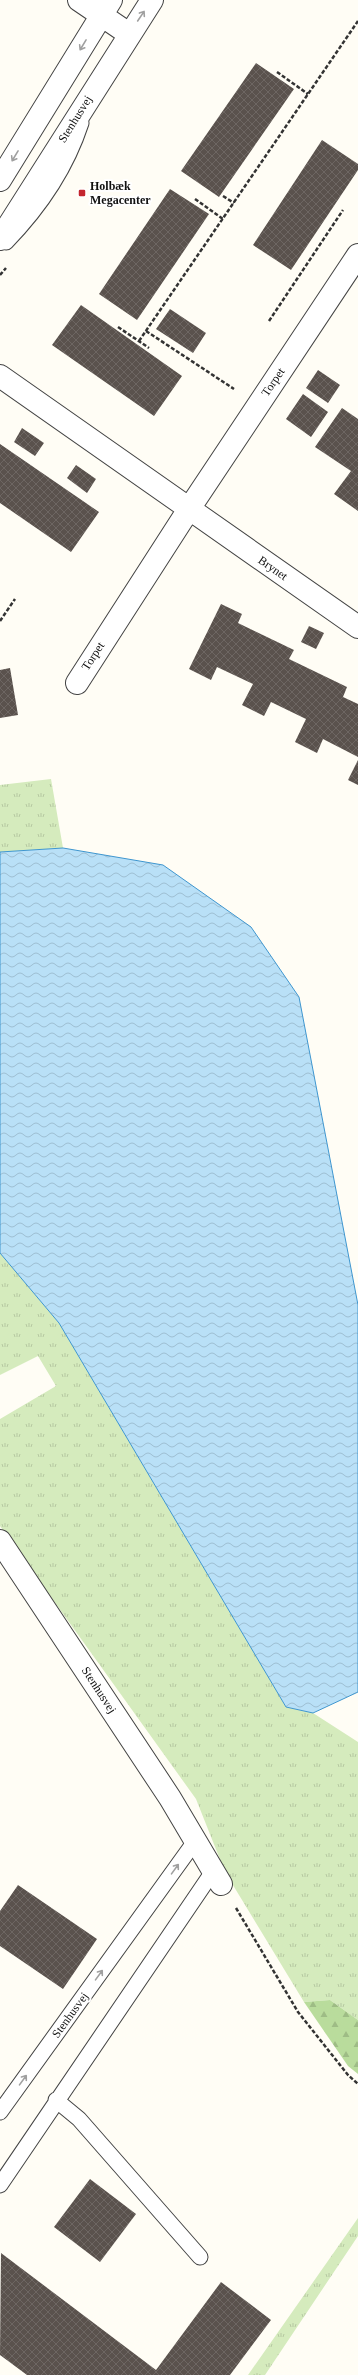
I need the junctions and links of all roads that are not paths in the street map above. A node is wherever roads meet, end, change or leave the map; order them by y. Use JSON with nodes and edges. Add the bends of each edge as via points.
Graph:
{"nodes":[{"id":1,"x":79,"y":0,"type":"edge"},
{"id":2,"x":152,"y":0,"type":"edge"},
{"id":3,"x":106,"y":8,"type":"edge"},
{"id":4,"x":129,"y":34,"type":"junction"},
{"id":5,"x":90,"y":96,"type":"junction"},
{"id":6,"x":0,"y":180,"type":"edge"},
{"id":7,"x":0,"y":239,"type":"edge"},
{"id":8,"x":0,"y":248,"type":"edge"},
{"id":9,"x":358,"y":255,"type":"edge"},
{"id":10,"x":0,"y":376,"type":"edge"},
{"id":11,"x":188,"y":509,"type":"junction"},
{"id":12,"x":358,"y":626,"type":"edge"},
{"id":13,"x":77,"y":683,"type":"dead end"},
{"id":14,"x":0,"y":1541,"type":"edge"},
{"id":15,"x":196,"y":1840,"type":"junction"},
{"id":16,"x":218,"y":1877,"type":"joint"},
{"id":17,"x":56,"y":2100,"type":"junction"},
{"id":18,"x":0,"y":2112,"type":"edge"},
{"id":19,"x":0,"y":2185,"type":"edge"},
{"id":20,"x":200,"y":2257,"type":"dead end"}],
"edges":[{"from":1,"to":3,"type":"street"},
{"from":4,"to":2,"type":"street","name":"Stenhusvej","one_way":true},
{"from":3,"to":4,"type":"street"},
{"from":3,"to":6,"type":"street","one_way":true},
{"from":4,"to":5,"type":"street","name":"Stenhusvej"},
{"from":5,"to":7,"type":"street","name":"Stenhusvej"},
{"from":5,"to":8,"type":"lane","via":[[71,154],[30,217]]},
{"from":9,"to":11,"type":"street","name":"Torpet"},
{"from":10,"to":11,"type":"street"},
{"from":11,"to":12,"type":"street","name":"Brynet"},
{"from":11,"to":13,"type":"street","name":"Torpet"},
{"from":14,"to":15,"type":"street","name":"Stenhusvej"},
{"from":15,"to":16,"type":"street","name":"Stenhusvej"},
{"from":18,"to":15,"type":"lane","name":"Stenhusvej","one_way":true},
{"from":16,"to":17,"type":"lane"},
{"from":17,"to":19,"type":"lane"},
{"from":17,"to":20,"type":"lane","via":[[79,2119]]}]}
